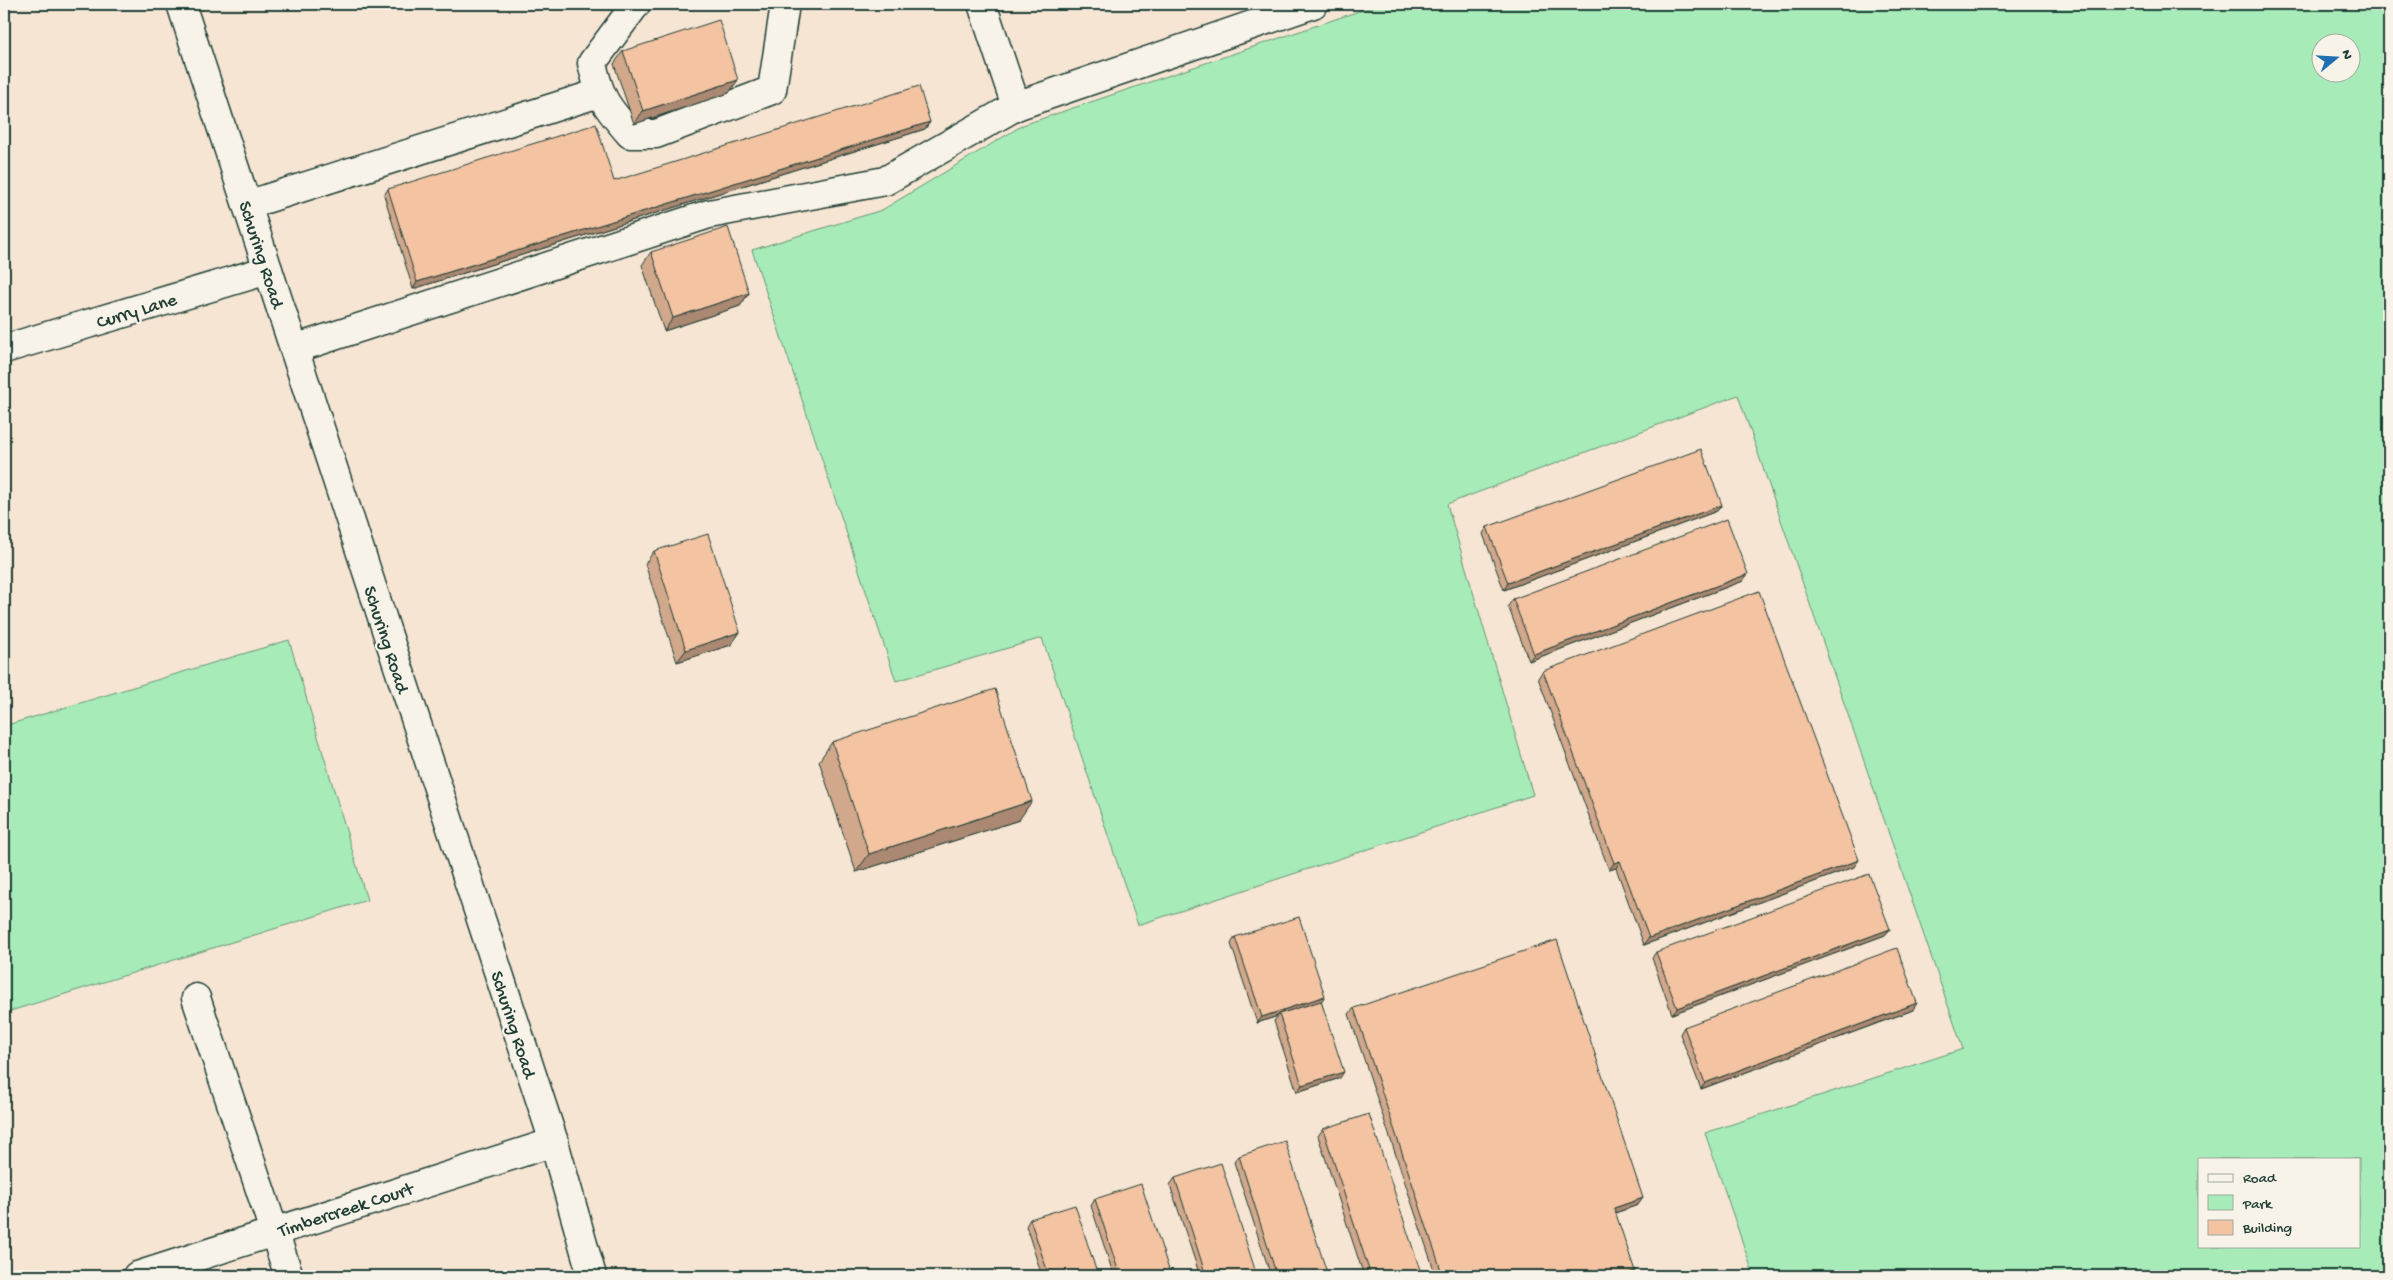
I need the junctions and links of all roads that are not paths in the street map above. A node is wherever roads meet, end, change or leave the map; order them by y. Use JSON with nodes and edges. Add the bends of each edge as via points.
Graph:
{"nodes":[{"id":1,"x":181,"y":4,"type":"edge"},
{"id":2,"x":636,"y":4,"type":"edge"},
{"id":3,"x":785,"y":4,"type":"edge"},
{"id":4,"x":982,"y":4,"type":"edge"},
{"id":5,"x":1313,"y":4,"type":"edge"},
{"id":6,"x":599,"y":93,"type":"junction"},
{"id":7,"x":1016,"y":106,"type":"junction"},
{"id":8,"x":247,"y":205,"type":"junction"},
{"id":9,"x":268,"y":270,"type":"junction"},
{"id":10,"x":4,"y":348,"type":"edge"},
{"id":11,"x":294,"y":349,"type":"junction"},
{"id":12,"x":196,"y":998,"type":"dead end"},
{"id":13,"x":554,"y":1142,"type":"junction"},
{"id":14,"x":274,"y":1231,"type":"junction"},
{"id":15,"x":137,"y":1276,"type":"edge"},
{"id":16,"x":289,"y":1276,"type":"edge"},
{"id":17,"x":592,"y":1276,"type":"edge"}],
"edges":[{"from":1,"to":8,"type":"street","name":"Schuring Road"},
{"from":2,"to":6,"type":"street","via":[[592,63]]},
{"from":3,"to":6,"type":"street","via":[[772,90],[656,134],[630,134]]},
{"from":4,"to":7,"type":"street"},
{"from":5,"to":7,"type":"street"},
{"from":6,"to":8,"type":"street"},
{"from":7,"to":11,"type":"street","via":[[885,181],[709,214]]},
{"from":8,"to":9,"type":"street","name":"Schuring Road"},
{"from":9,"to":10,"type":"street","name":"Curry Lane"},
{"from":9,"to":11,"type":"street","name":"Schuring Road"},
{"from":11,"to":13,"type":"street","name":"Schuring Road"},
{"from":12,"to":14,"type":"street"},
{"from":13,"to":14,"type":"street","name":"Timbercreek Court"},
{"from":13,"to":17,"type":"street","name":"Schuring Road"},
{"from":14,"to":15,"type":"street","name":"Timbercreek Court"},
{"from":14,"to":16,"type":"street"}]}
